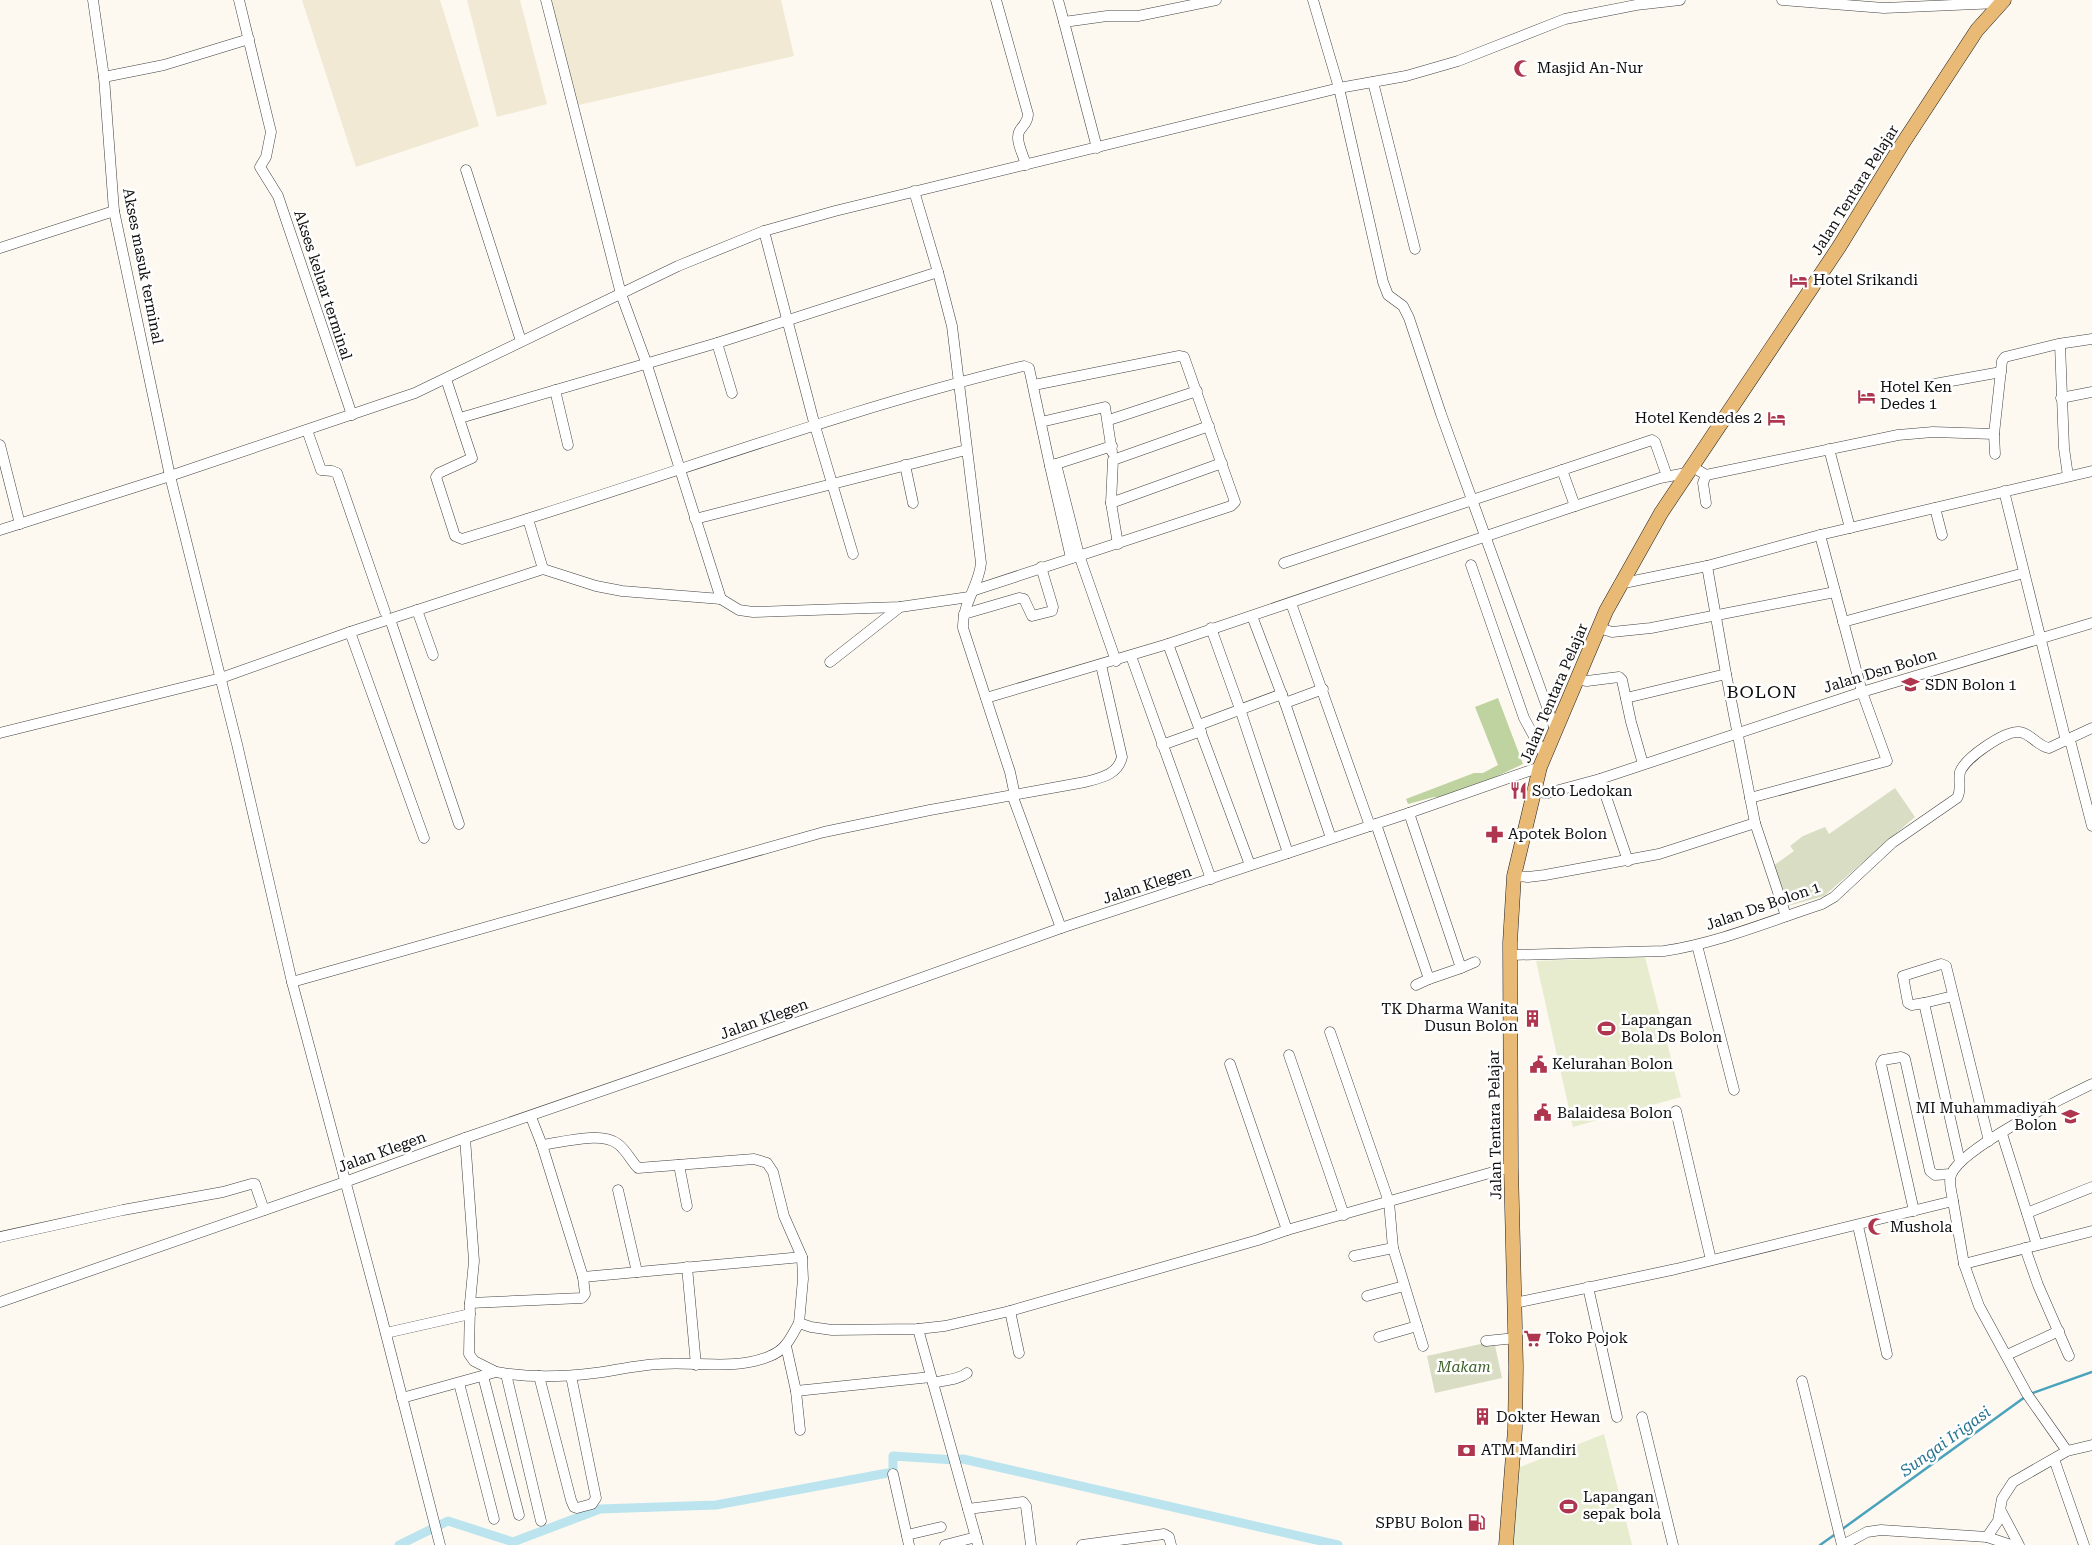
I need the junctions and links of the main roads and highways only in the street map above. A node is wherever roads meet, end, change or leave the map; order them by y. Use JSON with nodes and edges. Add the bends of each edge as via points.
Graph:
{"nodes":[{"id":1,"x":2002,"y":2,"type":"edge"},
{"id":2,"x":1506,"y":1545,"type":"edge"}],
"edges":[{"from":1,"to":2,"type":"main road","name":"Jalan Tentara Pelajar","via":[[1977,30],[1839,247],[1689,469],[1620,584],[1542,761],[1514,876],[1510,955],[1516,1338],[1515,1422]]}]}
